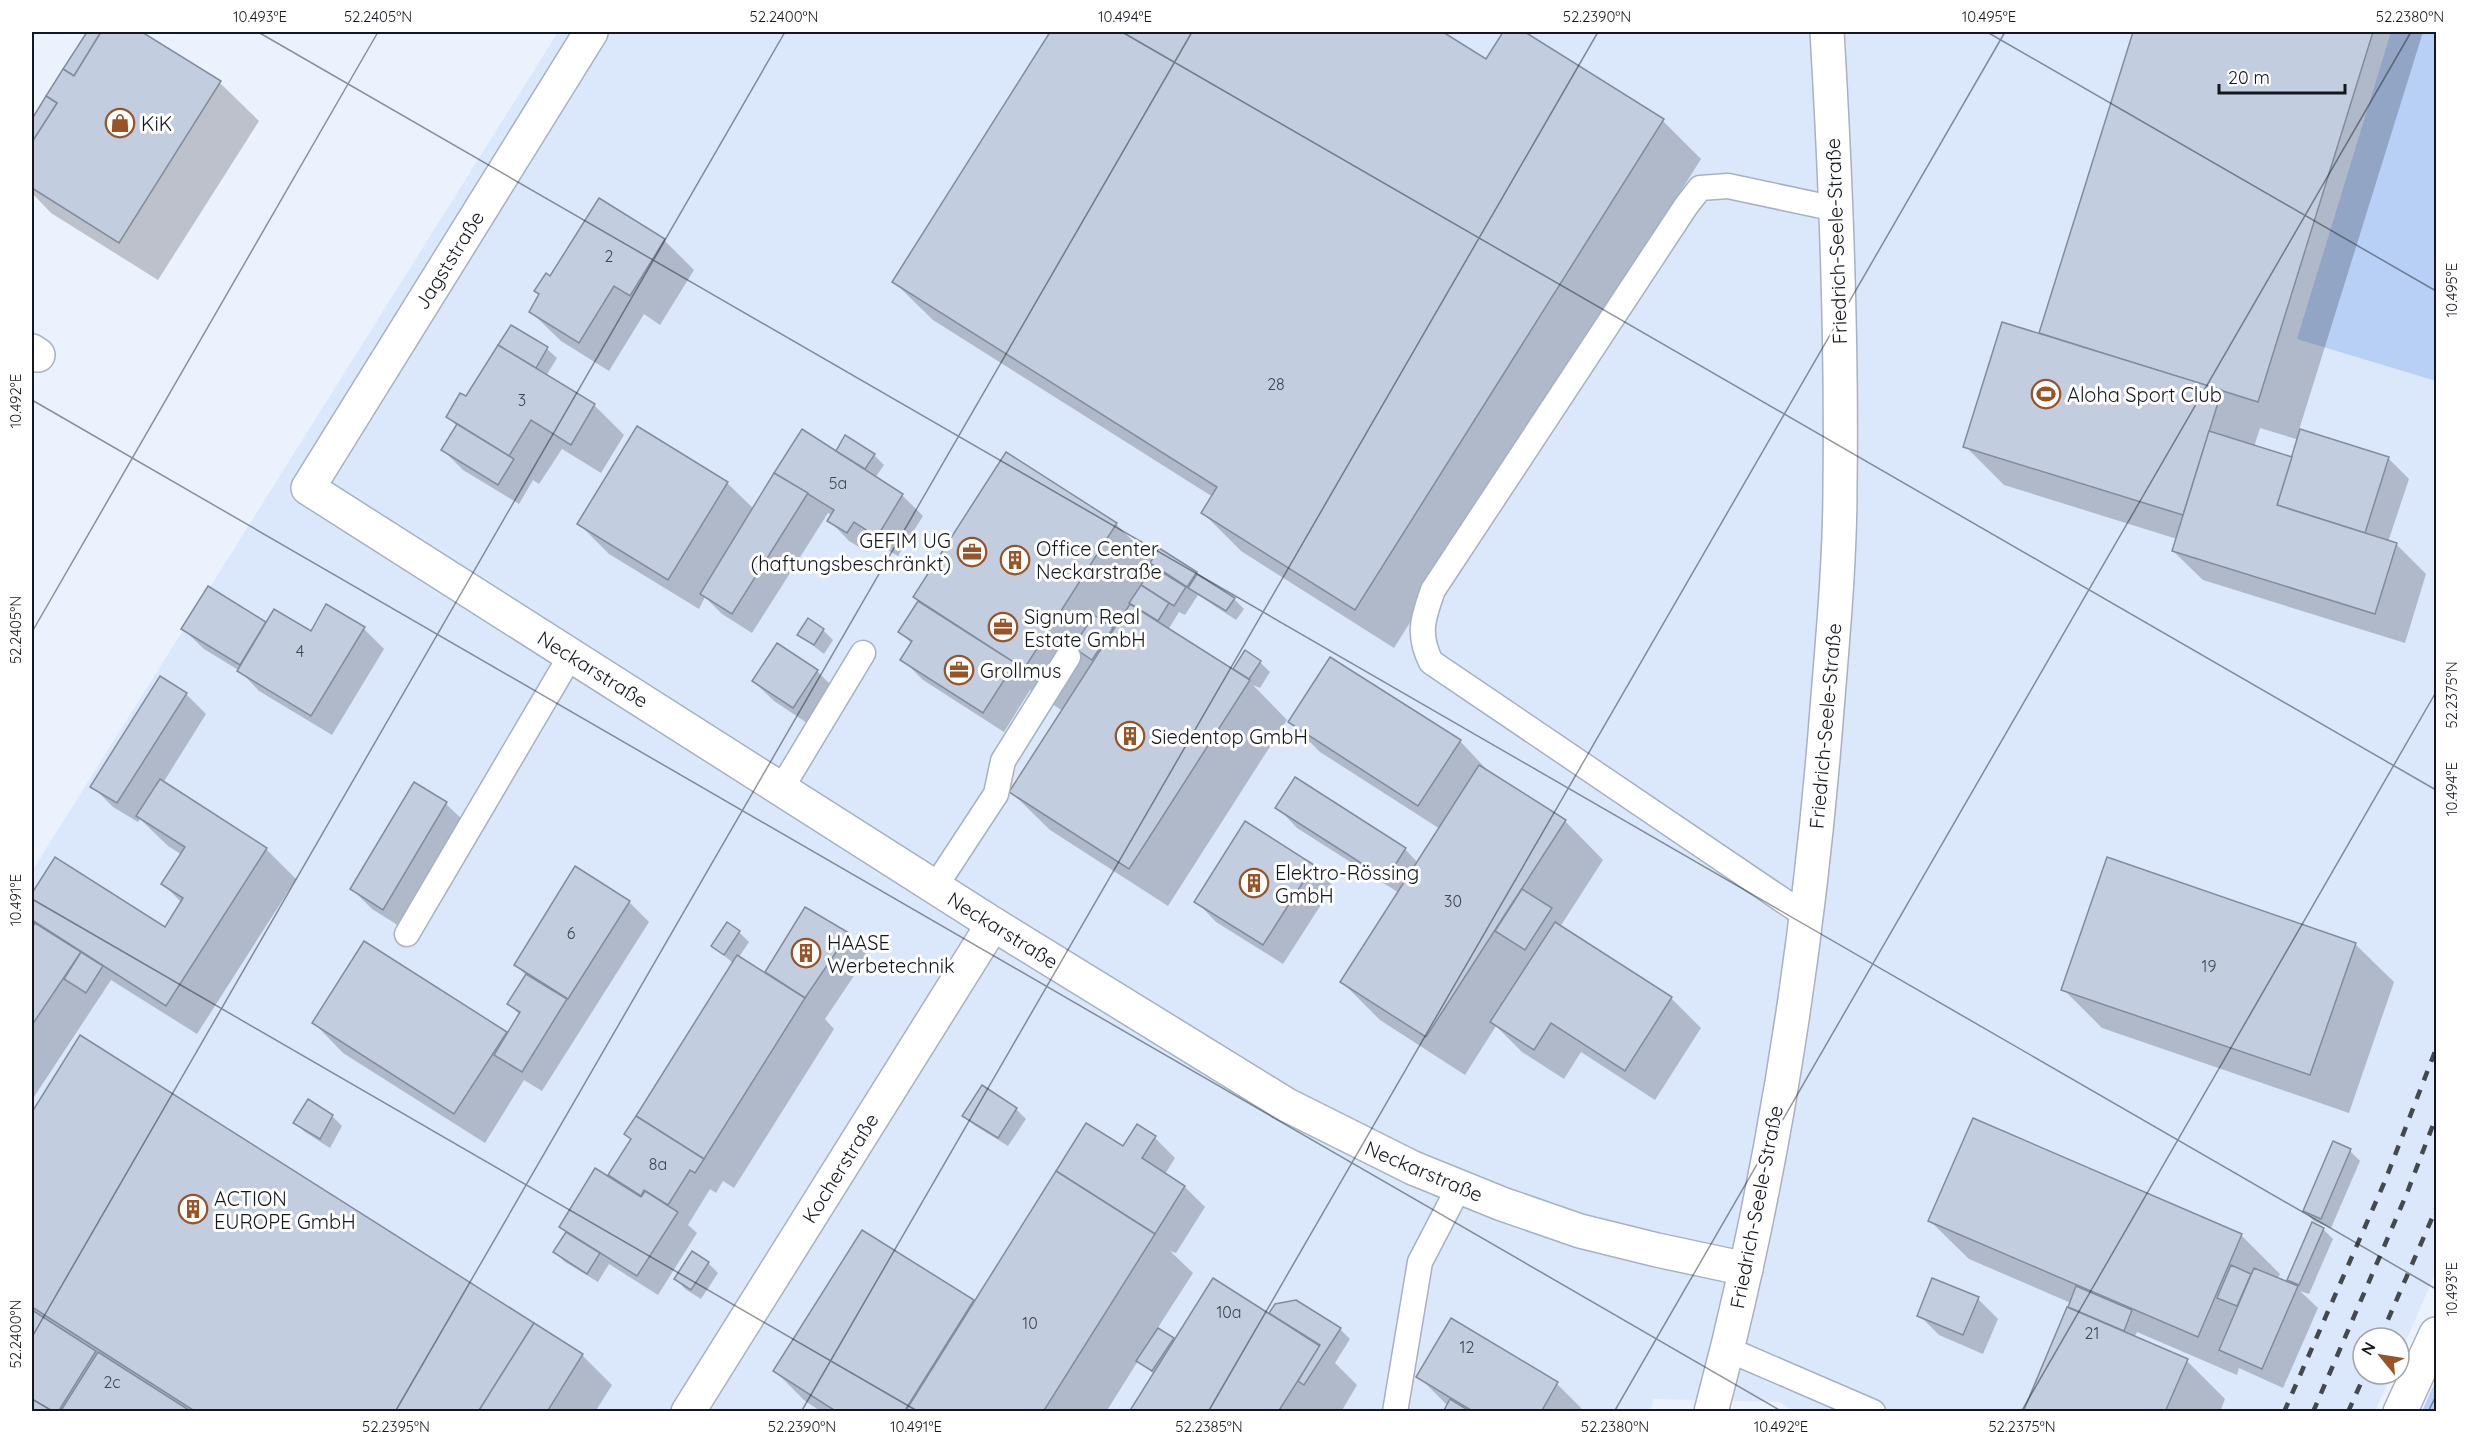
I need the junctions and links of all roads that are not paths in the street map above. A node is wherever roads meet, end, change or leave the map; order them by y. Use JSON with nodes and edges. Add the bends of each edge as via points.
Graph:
{"nodes":[{"id":1,"x":591,"y":32,"type":"edge"},
{"id":2,"x":1827,"y":32,"type":"edge"},
{"id":3,"x":1836,"y":209,"type":"junction"},
{"id":4,"x":308,"y":488,"type":"joint"},
{"id":5,"x":863,"y":653,"type":"dead end"},
{"id":6,"x":571,"y":655,"type":"junction"},
{"id":7,"x":1068,"y":657,"type":"dead end"},
{"id":8,"x":781,"y":789,"type":"junction"},
{"id":9,"x":935,"y":887,"type":"junction"},
{"id":10,"x":1806,"y":916,"type":"junction"},
{"id":11,"x":993,"y":924,"type":"junction"},
{"id":12,"x":407,"y":934,"type":"dead end"},
{"id":13,"x":1460,"y":1187,"type":"junction"},
{"id":14,"x":1746,"y":1269,"type":"junction"},
{"id":15,"x":2436,"y":1334,"type":"edge"},
{"id":16,"x":1727,"y":1349,"type":"junction"},
{"id":17,"x":688,"y":1412,"type":"edge"},
{"id":18,"x":1395,"y":1412,"type":"edge"},
{"id":19,"x":1711,"y":1412,"type":"edge"},
{"id":20,"x":1873,"y":1412,"type":"edge"},
{"id":21,"x":2400,"y":1412,"type":"edge"}],
"edges":[{"from":1,"to":4,"type":"street","name":"Jagststraße"},
{"from":2,"to":3,"type":"street","name":"Friedrich-Seele-Straße"},
{"from":3,"to":10,"type":"street","name":"Friedrich-Seele-Straße","via":[[1840,489],[1834,625]]},
{"from":3,"to":10,"type":"lane","via":[[1728,186],[1700,188],[1432,590],[1422,623],[1423,647],[1431,662]]},
{"from":4,"to":6,"type":"street","name":"Neckarstraße"},
{"from":5,"to":8,"type":"lane"},
{"from":6,"to":8,"type":"street","name":"Neckarstraße"},
{"from":6,"to":12,"type":"lane"},
{"from":7,"to":9,"type":"lane","via":[[1003,761],[996,794]]},
{"from":8,"to":9,"type":"street","name":"Neckarstraße"},
{"from":9,"to":11,"type":"street","name":"Neckarstraße"},
{"from":10,"to":14,"type":"street","name":"Friedrich-Seele-Straße"},
{"from":11,"to":13,"type":"street","name":"Neckarstraße","via":[[1287,1105],[1403,1164]]},
{"from":11,"to":17,"type":"street","name":"Kocherstraße"},
{"from":13,"to":14,"type":"street","name":"Neckarstraße","via":[[1580,1231]]},
{"from":13,"to":18,"type":"lane","via":[[1419,1262]]},
{"from":14,"to":16,"type":"street","name":"Friedrich-Seele-Straße"},
{"from":15,"to":21,"type":"street"},
{"from":16,"to":19,"type":"street","name":"Friedrich-Seele-Straße"},
{"from":16,"to":20,"type":"lane"}]}
